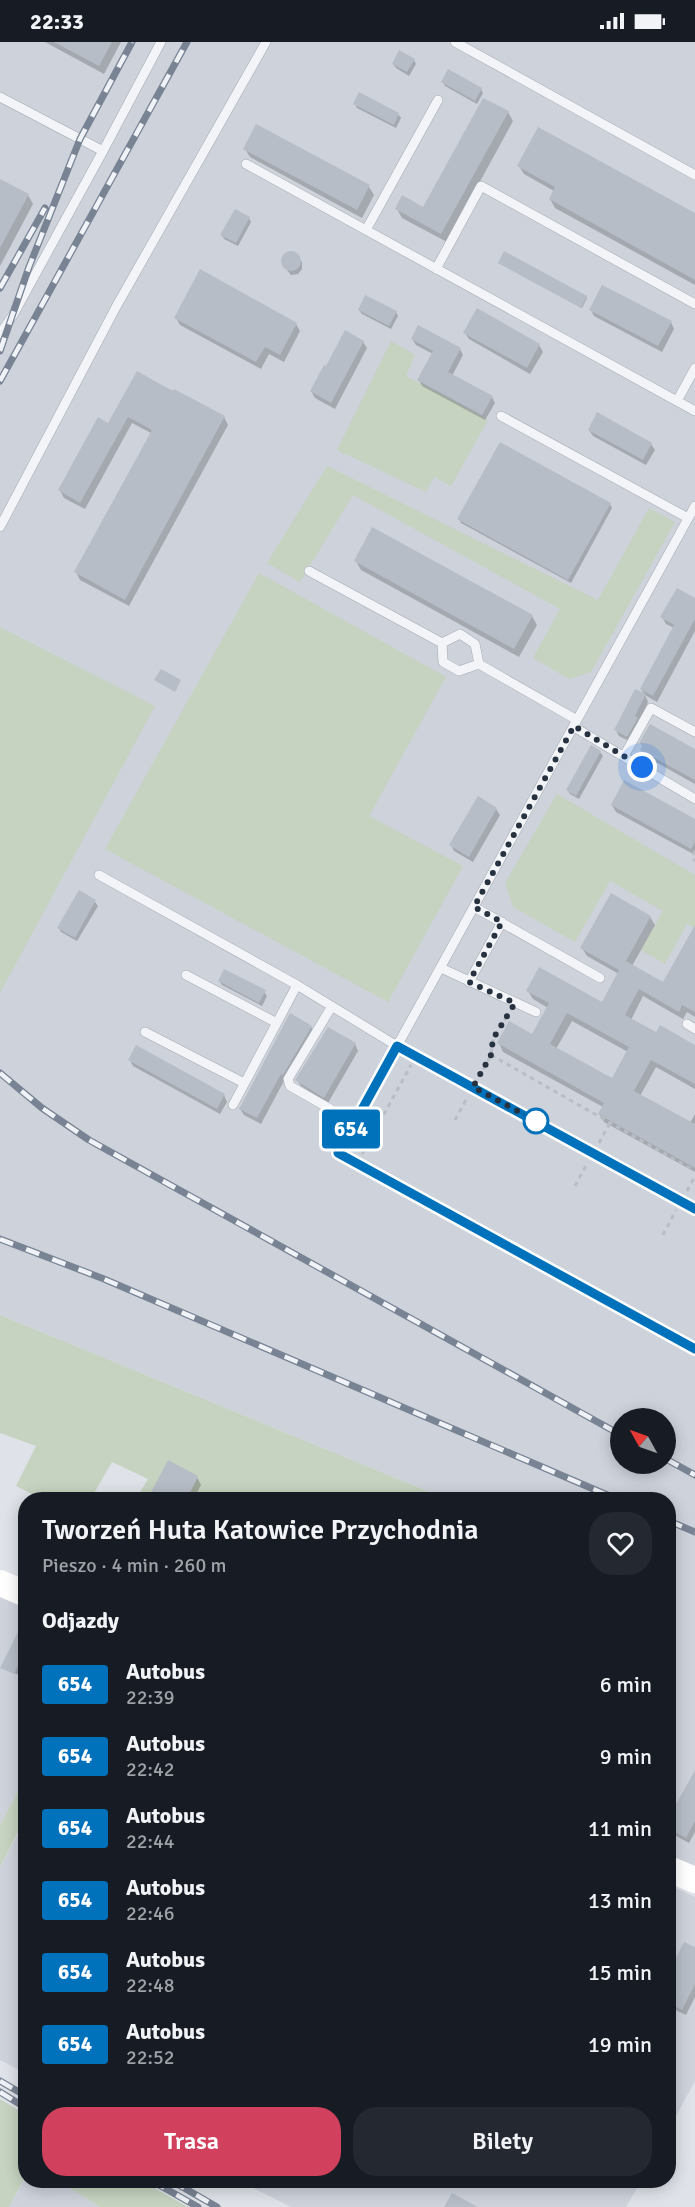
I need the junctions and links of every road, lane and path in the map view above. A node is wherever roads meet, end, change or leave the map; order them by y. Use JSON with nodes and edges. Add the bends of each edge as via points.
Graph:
{"nodes":[{"id":1,"x":161,"y":42,"type":"edge"},
{"id":2,"x":266,"y":42,"type":"edge"},
{"id":3,"x":455,"y":42,"type":"edge"},
{"id":4,"x":0,"y":97,"type":"edge"},
{"id":5,"x":438,"y":100,"type":"dead end"},
{"id":6,"x":103,"y":151,"type":"junction"},
{"id":7,"x":246,"y":164,"type":"dead end"},
{"id":8,"x":695,"y":175,"type":"edge"},
{"id":9,"x":366,"y":230,"type":"junction"},
{"id":10,"x":436,"y":269,"type":"junction"},
{"id":11,"x":695,"y":304,"type":"edge"},
{"id":12,"x":0,"y":334,"type":"edge"},
{"id":13,"x":695,"y":368,"type":"edge"},
{"id":14,"x":677,"y":401,"type":"junction"},
{"id":15,"x":695,"y":411,"type":"edge"},
{"id":16,"x":501,"y":416,"type":"dead end"},
{"id":17,"x":695,"y":506,"type":"edge"},
{"id":18,"x":688,"y":518,"type":"junction"},
{"id":19,"x":0,"y":527,"type":"edge"},
{"id":20,"x":309,"y":571,"type":"dead end"},
{"id":21,"x":442,"y":643,"type":"junction"},
{"id":22,"x":479,"y":664,"type":"junction"},
{"id":23,"x":575,"y":723,"type":"junction"},
{"id":24,"x":695,"y":732,"type":"edge"},
{"id":25,"x":624,"y":756,"type":"junction"},
{"id":26,"x":695,"y":799,"type":"edge"},
{"id":27,"x":695,"y":851,"type":"edge"},
{"id":28,"x":695,"y":861,"type":"edge"},
{"id":29,"x":99,"y":874,"type":"dead end"},
{"id":30,"x":474,"y":907,"type":"junction"},
{"id":31,"x":502,"y":922,"type":"junction"},
{"id":32,"x":441,"y":968,"type":"junction"},
{"id":33,"x":186,"y":975,"type":"dead end"},
{"id":34,"x":600,"y":978,"type":"dead end"},
{"id":35,"x":469,"y":982,"type":"junction"},
{"id":36,"x":297,"y":985,"type":"junction"},
{"id":37,"x":515,"y":1003,"type":"junction"},
{"id":38,"x":332,"y":1006,"type":"junction"},
{"id":39,"x":536,"y":1012,"type":"dead end"},
{"id":40,"x":276,"y":1023,"type":"junction"},
{"id":41,"x":145,"y":1032,"type":"dead end"},
{"id":42,"x":397,"y":1046,"type":"junction"},
{"id":43,"x":491,"y":1055,"type":"junction"},
{"id":44,"x":417,"y":1056,"type":"junction"},
{"id":45,"x":244,"y":1083,"type":"junction"},
{"id":46,"x":473,"y":1087,"type":"junction"},
{"id":47,"x":232,"y":1105,"type":"dead end"},
{"id":48,"x":454,"y":1120,"type":"dead end"},
{"id":49,"x":355,"y":1123,"type":"junction"},
{"id":50,"x":357,"y":1164,"type":"junction"},
{"id":51,"x":695,"y":1171,"type":"edge"},
{"id":52,"x":695,"y":1209,"type":"edge"},
{"id":53,"x":695,"y":1349,"type":"edge"},
{"id":54,"x":0,"y":1582,"type":"edge"},
{"id":55,"x":18,"y":1590,"type":"edge"},
{"id":56,"x":676,"y":1872,"type":"edge"},
{"id":57,"x":695,"y":1880,"type":"edge"}],
"edges":[{"from":1,"to":6,"type":"lane"},
{"from":2,"to":19,"type":"lane","via":[[116,307]]},
{"from":3,"to":8,"type":"lane"},
{"from":4,"to":6,"type":"lane"},
{"from":5,"to":9,"type":"lane"},
{"from":6,"to":12,"type":"lane"},
{"from":7,"to":9,"type":"lane"},
{"from":9,"to":10,"type":"lane"},
{"from":10,"to":11,"type":"lane","via":[[481,186]]},
{"from":10,"to":14,"type":"lane"},
{"from":13,"to":14,"type":"lane"},
{"from":14,"to":15,"type":"lane"},
{"from":16,"to":18,"type":"lane"},
{"from":17,"to":18,"type":"lane"},
{"from":18,"to":23,"type":"lane"},
{"from":20,"to":21,"type":"lane"},
{"from":21,"to":22,"type":"lane","via":[[460,634],[475,644]]},
{"from":21,"to":22,"type":"lane","via":[[443,662],[459,671]]},
{"from":22,"to":23,"type":"lane"},
{"from":23,"to":25,"type":"lane"},
{"from":23,"to":30,"type":"lane"},
{"from":24,"to":25,"type":"lane","via":[[651,708]]},
{"from":25,"to":26,"type":"lane"},
{"from":27,"to":28,"type":"path"},
{"from":29,"to":36,"type":"lane"},
{"from":30,"to":31,"type":"lane"},
{"from":30,"to":32,"type":"lane"},
{"from":31,"to":34,"type":"lane"},
{"from":31,"to":35,"type":"lane"},
{"from":32,"to":35,"type":"lane"},
{"from":32,"to":42,"type":"lane"},
{"from":33,"to":40,"type":"lane"},
{"from":35,"to":37,"type":"lane"},
{"from":36,"to":38,"type":"lane"},
{"from":36,"to":40,"type":"lane"},
{"from":37,"to":39,"type":"lane"},
{"from":37,"to":43,"type":"path","via":[[493,1039]]},
{"from":38,"to":42,"type":"lane"},
{"from":38,"to":49,"type":"lane","via":[[288,1079],[290,1086]]},
{"from":40,"to":45,"type":"lane"},
{"from":41,"to":45,"type":"lane"},
{"from":42,"to":44,"type":"lane"},
{"from":42,"to":49,"type":"lane"},
{"from":43,"to":46,"type":"path"},
{"from":43,"to":51,"type":"path"},
{"from":44,"to":46,"type":"lane"},
{"from":44,"to":50,"type":"path"},
{"from":45,"to":47,"type":"lane"},
{"from":46,"to":48,"type":"path"},
{"from":46,"to":52,"type":"lane"},
{"from":49,"to":50,"type":"lane","via":[[338,1153]]},
{"from":50,"to":53,"type":"lane"},
{"from":54,"to":55,"type":"street"},
{"from":56,"to":57,"type":"street"}]}
